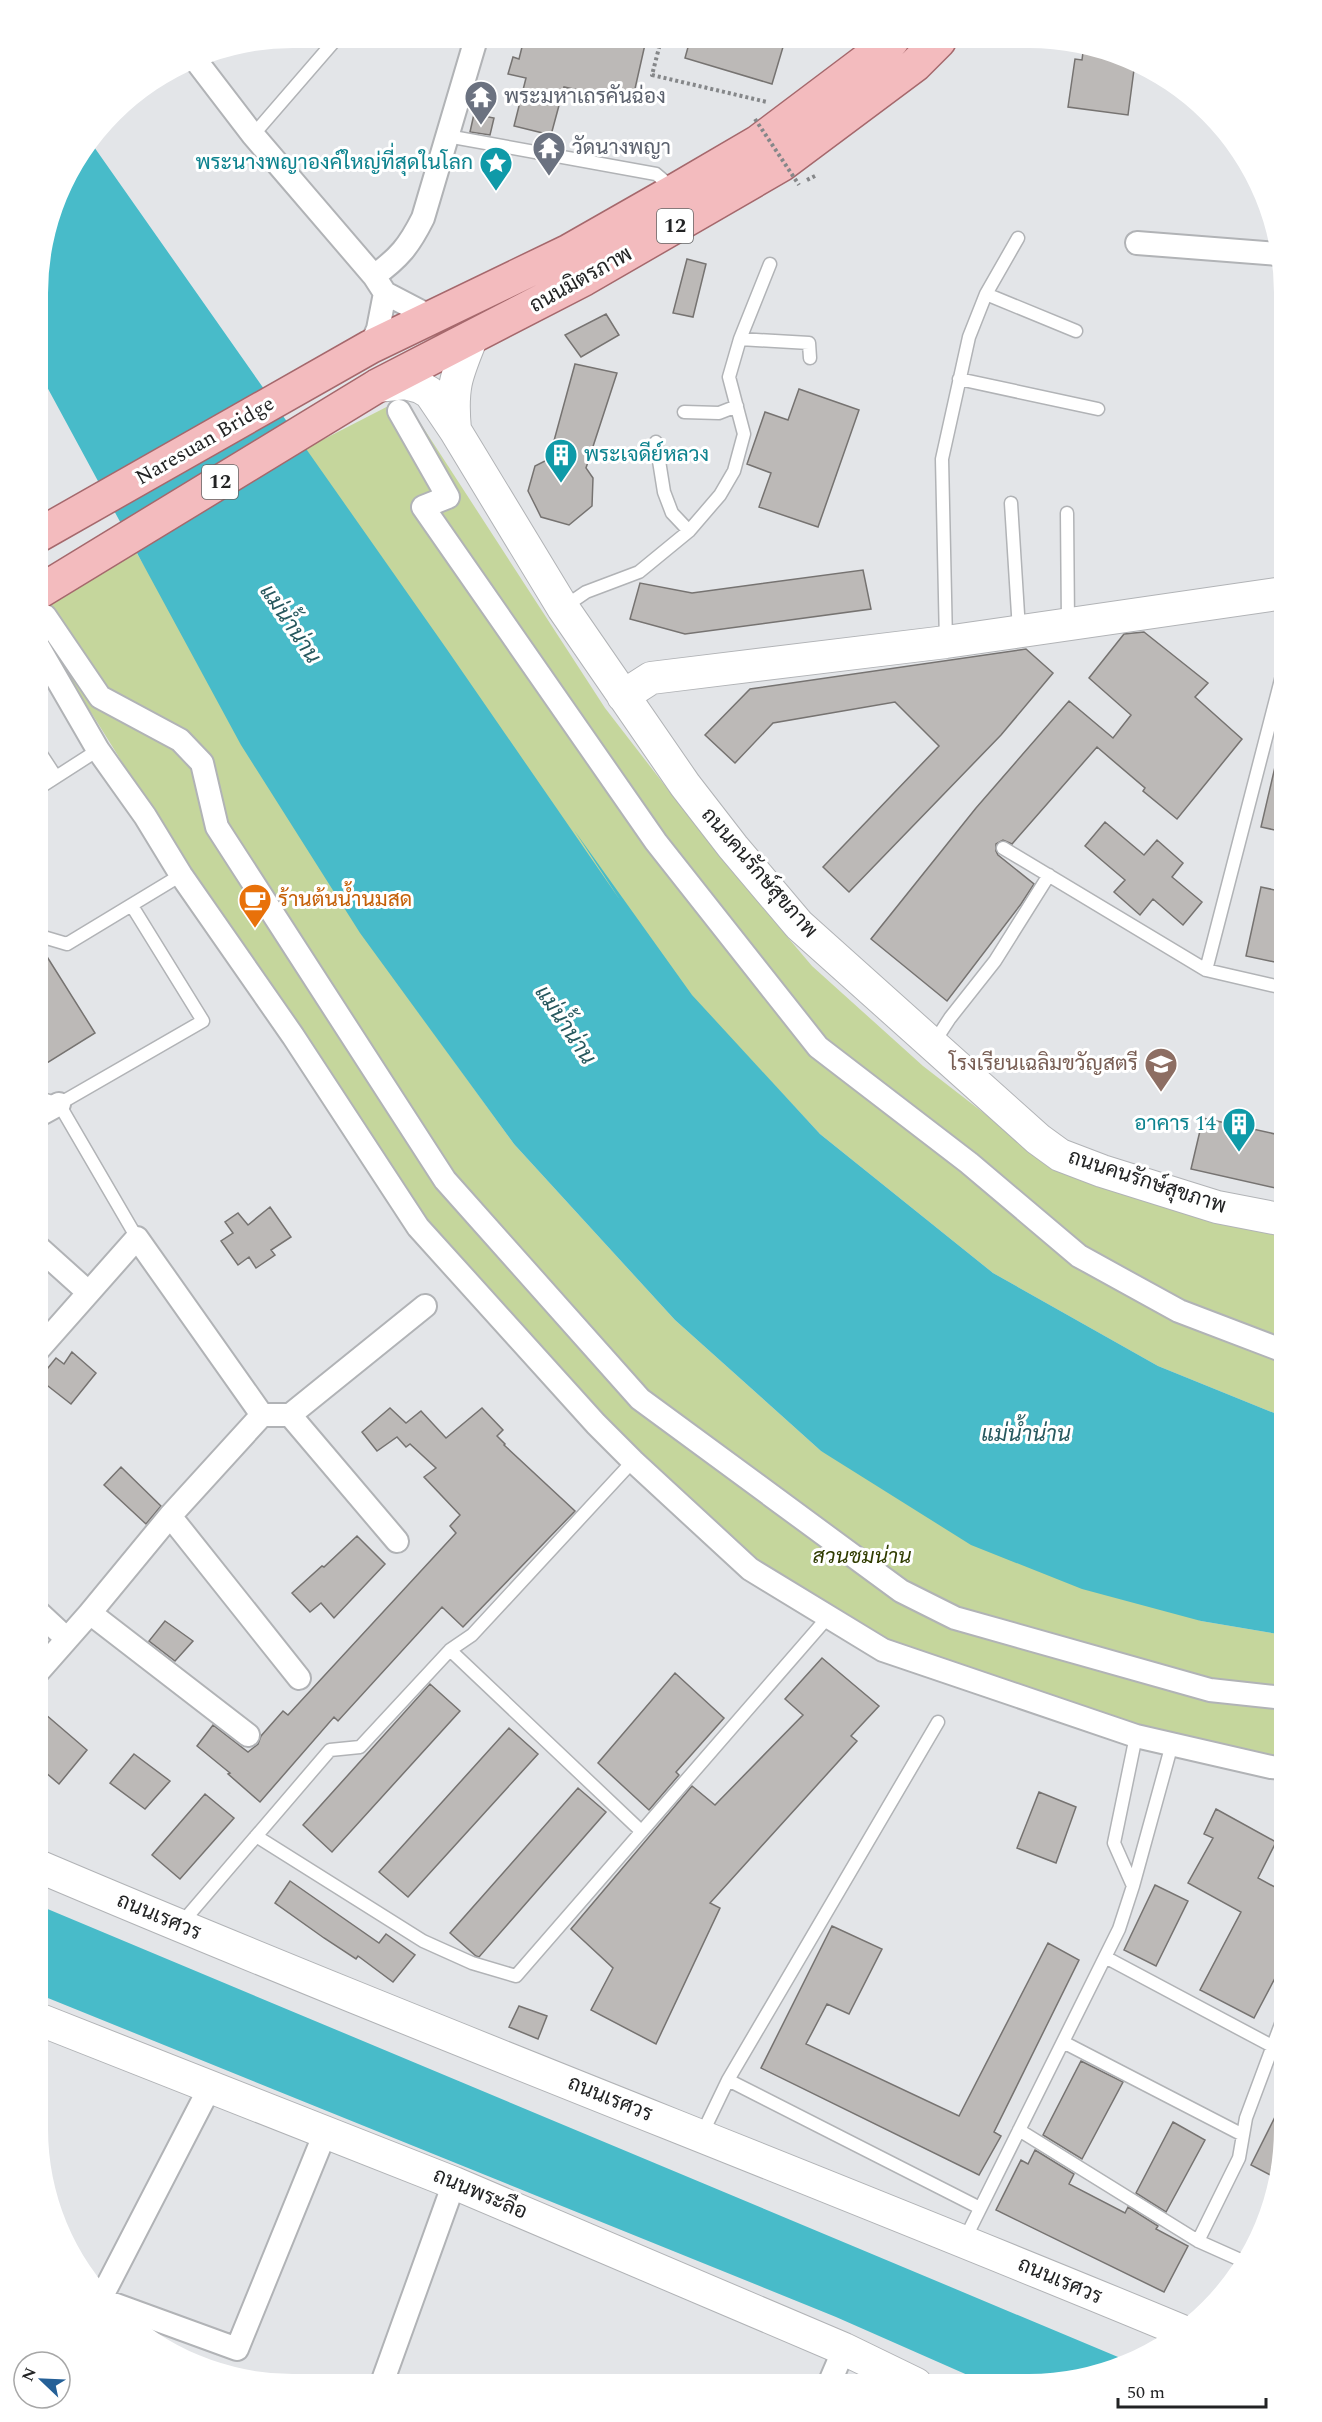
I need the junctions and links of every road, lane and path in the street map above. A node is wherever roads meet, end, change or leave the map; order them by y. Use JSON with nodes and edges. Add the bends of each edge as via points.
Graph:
{"nodes":[{"id":1,"x":327,"y":48,"type":"edge"},
{"id":2,"x":473,"y":48,"type":"edge"},
{"id":3,"x":659,"y":48,"type":"edge"},
{"id":4,"x":883,"y":48,"type":"edge"},
{"id":5,"x":933,"y":48,"type":"edge"},
{"id":6,"x":200,"y":66,"type":"edge"},
{"id":7,"x":777,"y":105,"type":"dead end"},
{"id":8,"x":755,"y":119,"type":"dead end"},
{"id":9,"x":253,"y":135,"type":"junction"},
{"id":10,"x":447,"y":136,"type":"junction"},
{"id":11,"x":799,"y":185,"type":"dead end"},
{"id":12,"x":676,"y":190,"type":"junction"},
{"id":13,"x":1018,"y":238,"type":"dead end"},
{"id":14,"x":1137,"y":243,"type":"dead end"},
{"id":15,"x":1271,"y":253,"type":"edge"},
{"id":16,"x":770,"y":264,"type":"dead end"},
{"id":17,"x":380,"y":285,"type":"junction"},
{"id":18,"x":986,"y":294,"type":"junction"},
{"id":19,"x":431,"y":317,"type":"junction"},
{"id":20,"x":1076,"y":331,"type":"dead end"},
{"id":21,"x":472,"y":337,"type":"junction"},
{"id":22,"x":740,"y":339,"type":"junction"},
{"id":23,"x":370,"y":347,"type":"junction"},
{"id":24,"x":810,"y":358,"type":"dead end"},
{"id":25,"x":959,"y":379,"type":"junction"},
{"id":26,"x":393,"y":390,"type":"junction"},
{"id":27,"x":737,"y":406,"type":"junction"},
{"id":28,"x":1098,"y":409,"type":"dead end"},
{"id":29,"x":684,"y":412,"type":"dead end"},
{"id":30,"x":455,"y":430,"type":"junction"},
{"id":31,"x":656,"y":442,"type":"dead end"},
{"id":32,"x":1011,"y":503,"type":"dead end"},
{"id":33,"x":1067,"y":513,"type":"dead end"},
{"id":34,"x":48,"y":530,"type":"edge"},
{"id":35,"x":689,"y":531,"type":"junction"},
{"id":36,"x":48,"y":587,"type":"edge"},
{"id":37,"x":1274,"y":594,"type":"edge"},
{"id":38,"x":563,"y":608,"type":"junction"},
{"id":39,"x":48,"y":619,"type":"edge"},
{"id":40,"x":1068,"y":624,"type":"junction"},
{"id":41,"x":1019,"y":632,"type":"junction"},
{"id":42,"x":946,"y":642,"type":"junction"},
{"id":43,"x":48,"y":664,"type":"edge"},
{"id":44,"x":623,"y":696,"type":"junction"},
{"id":45,"x":1274,"y":707,"type":"edge"},
{"id":46,"x":98,"y":750,"type":"junction"},
{"id":47,"x":48,"y":764,"type":"edge"},
{"id":48,"x":56,"y":777,"type":"junction"},
{"id":49,"x":48,"y":782,"type":"edge"},
{"id":50,"x":1003,"y":848,"type":"dead end"},
{"id":51,"x":181,"y":875,"type":"junction"},
{"id":52,"x":1049,"y":875,"type":"junction"},
{"id":53,"x":132,"y":906,"type":"junction"},
{"id":54,"x":48,"y":938,"type":"edge"},
{"id":55,"x":1206,"y":970,"type":"junction"},
{"id":56,"x":1274,"y":985,"type":"edge"},
{"id":57,"x":932,"y":1045,"type":"junction"},
{"id":58,"x":49,"y":1101,"type":"edge"},
{"id":59,"x":1274,"y":1218,"type":"edge"},
{"id":60,"x":137,"y":1238,"type":"junction"},
{"id":61,"x":48,"y":1256,"type":"edge"},
{"id":62,"x":88,"y":1292,"type":"junction"},
{"id":63,"x":425,"y":1306,"type":"dead end"},
{"id":64,"x":48,"y":1338,"type":"edge"},
{"id":65,"x":1274,"y":1347,"type":"edge"},
{"id":66,"x":290,"y":1414,"type":"junction"},
{"id":67,"x":262,"y":1415,"type":"junction"},
{"id":68,"x":633,"y":1461,"type":"junction"},
{"id":69,"x":170,"y":1516,"type":"junction"},
{"id":70,"x":397,"y":1541,"type":"dead end"},
{"id":71,"x":90,"y":1613,"type":"junction"},
{"id":72,"x":828,"y":1617,"type":"junction"},
{"id":73,"x":48,"y":1621,"type":"edge"},
{"id":74,"x":67,"y":1639,"type":"junction"},
{"id":75,"x":450,"y":1650,"type":"junction"},
{"id":76,"x":48,"y":1661,"type":"edge"},
{"id":77,"x":299,"y":1678,"type":"dead end"},
{"id":78,"x":1274,"y":1697,"type":"edge"},
{"id":79,"x":938,"y":1722,"type":"dead end"},
{"id":80,"x":248,"y":1735,"type":"dead end"},
{"id":81,"x":1136,"y":1736,"type":"junction"},
{"id":82,"x":1172,"y":1744,"type":"junction"},
{"id":83,"x":1274,"y":1767,"type":"edge"},
{"id":84,"x":641,"y":1831,"type":"junction"},
{"id":85,"x":256,"y":1836,"type":"junction"},
{"id":86,"x":48,"y":1870,"type":"edge"},
{"id":87,"x":1133,"y":1886,"type":"junction"},
{"id":88,"x":179,"y":1926,"type":"junction"},
{"id":89,"x":1105,"y":1957,"type":"junction"},
{"id":90,"x":48,"y":2023,"type":"edge"},
{"id":91,"x":1274,"y":2041,"type":"edge"},
{"id":92,"x":1063,"y":2042,"type":"junction"},
{"id":93,"x":1272,"y":2046,"type":"junction"},
{"id":94,"x":728,"y":2080,"type":"junction"},
{"id":95,"x":210,"y":2087,"type":"junction"},
{"id":96,"x":1019,"y":2130,"type":"junction"},
{"id":97,"x":325,"y":2133,"type":"junction"},
{"id":98,"x":1243,"y":2135,"type":"junction"},
{"id":99,"x":701,"y":2136,"type":"junction"},
{"id":100,"x":454,"y":2182,"type":"junction"},
{"id":101,"x":980,"y":2208,"type":"junction"},
{"id":102,"x":964,"y":2241,"type":"junction"},
{"id":103,"x":1198,"y":2241,"type":"junction"},
{"id":104,"x":1237,"y":2258,"type":"edge"},
{"id":105,"x":107,"y":2287,"type":"edge"},
{"id":106,"x":128,"y":2309,"type":"edge"},
{"id":107,"x":1173,"y":2327,"type":"edge"},
{"id":108,"x":844,"y":2349,"type":"junction"},
{"id":109,"x":385,"y":2374,"type":"edge"},
{"id":110,"x":833,"y":2374,"type":"edge"},
{"id":111,"x":895,"y":2374,"type":"edge"}],
"edges":[{"from":1,"to":9,"type":"lane"},
{"from":2,"to":10,"type":"street"},
{"from":3,"to":7,"type":"path","via":[[652,75]]},
{"from":4,"to":12,"type":"main road","name":"ถนนมิตรภาพ","number":"12","via":[[758,142]]},
{"from":5,"to":21,"type":"main road","name":"ถนนมิตรภาพ","number":"12","via":[[781,165],[584,279]]},
{"from":6,"to":9,"type":"street"},
{"from":8,"to":11,"type":"path","bridge":true},
{"from":9,"to":17,"type":"street"},
{"from":10,"to":12,"type":"lane","via":[[656,174]]},
{"from":10,"to":17,"type":"street","via":[[423,218],[411,243]]},
{"from":12,"to":19,"type":"main road","name":"ถนนมิตรภาพ","number":"12","via":[[569,251]]},
{"from":13,"to":18,"type":"lane"},
{"from":14,"to":15,"type":"street"},
{"from":16,"to":22,"type":"lane"},
{"from":17,"to":19,"type":"street"},
{"from":17,"to":23,"type":"street","via":[[378,329]]},
{"from":18,"to":20,"type":"lane"},
{"from":18,"to":25,"type":"lane","via":[[969,337]]},
{"from":19,"to":23,"type":"main road","name":"ถนนมิตรภาพ","number":"12"},
{"from":21,"to":26,"type":"main road","name":"ถนนมิตรภาพ","number":"12"},
{"from":21,"to":30,"type":"street","name":"ถนนคนรักษ์สุขภาพ","via":[[454,381]]},
{"from":22,"to":24,"type":"lane","via":[[809,343]]},
{"from":22,"to":27,"type":"lane","via":[[729,377]]},
{"from":23,"to":34,"type":"main road","name":"Naresuan Bridge","number":"12"},
{"from":25,"to":28,"type":"lane"},
{"from":25,"to":42,"type":"lane","via":[[942,459]]},
{"from":26,"to":30,"type":"street","name":"ถนนคนรักษ์สุขภาพ","via":[[420,387],[430,393]]},
{"from":26,"to":36,"type":"main road","name":"Naresuan Bridge","number":"12"},
{"from":26,"to":65,"type":"street","via":[[448,497],[423,507],[656,842],[818,1047],[969,1163],[1079,1256],[1179,1311]]},
{"from":27,"to":29,"type":"lane","via":[[719,413]]},
{"from":27,"to":35,"type":"lane","via":[[744,434],[734,471],[720,495]]},
{"from":30,"to":38,"type":"street","name":"ถนนคนรักษ์สุขภาพ"},
{"from":31,"to":35,"type":"lane","via":[[664,492],[672,513]]},
{"from":32,"to":41,"type":"lane"},
{"from":33,"to":40,"type":"lane"},
{"from":35,"to":38,"type":"lane","via":[[639,572],[586,592]]},
{"from":37,"to":40,"type":"street"},
{"from":38,"to":44,"type":"street","name":"ถนนคนรักษ์สุขภาพ"},
{"from":39,"to":78,"type":"street","via":[[100,697],[180,740],[202,763],[217,826],[445,1180],[640,1399],[901,1591],[956,1618],[1210,1690]]},
{"from":40,"to":41,"type":"street"},
{"from":41,"to":42,"type":"street"},
{"from":42,"to":44,"type":"street","via":[[651,678]]},
{"from":43,"to":46,"type":"street"},
{"from":44,"to":57,"type":"street","name":"ถนนคนรักษ์สุขภาพ","via":[[685,785],[799,925]]},
{"from":45,"to":55,"type":"lane"},
{"from":46,"to":48,"type":"lane"},
{"from":46,"to":51,"type":"street"},
{"from":47,"to":48,"type":"lane"},
{"from":48,"to":49,"type":"lane"},
{"from":50,"to":52,"type":"lane"},
{"from":51,"to":53,"type":"lane"},
{"from":51,"to":68,"type":"street","via":[[418,1227]]},
{"from":52,"to":55,"type":"lane"},
{"from":52,"to":57,"type":"lane","via":[[995,961]]},
{"from":53,"to":54,"type":"lane","via":[[67,944]]},
{"from":53,"to":58,"type":"lane","via":[[203,1021]]},
{"from":55,"to":56,"type":"lane"},
{"from":57,"to":59,"type":"street","name":"ถนนคนรักษ์สุขภาพ","via":[[1060,1155],[1217,1207]]},
{"from":58,"to":60,"type":"lane"},
{"from":60,"to":62,"type":"street"},
{"from":60,"to":67,"type":"street"},
{"from":61,"to":62,"type":"street"},
{"from":62,"to":64,"type":"street"},
{"from":63,"to":66,"type":"street"},
{"from":66,"to":67,"type":"street"},
{"from":66,"to":70,"type":"street"},
{"from":67,"to":69,"type":"street"},
{"from":68,"to":72,"type":"street","via":[[750,1569]]},
{"from":68,"to":75,"type":"lane","via":[[472,1635]]},
{"from":69,"to":71,"type":"street"},
{"from":69,"to":77,"type":"street"},
{"from":71,"to":74,"type":"street"},
{"from":71,"to":80,"type":"street"},
{"from":72,"to":81,"type":"street","via":[[883,1650]]},
{"from":72,"to":84,"type":"lane"},
{"from":73,"to":74,"type":"street"},
{"from":74,"to":76,"type":"street"},
{"from":75,"to":84,"type":"lane"},
{"from":75,"to":85,"type":"lane","via":[[360,1747],[330,1750]]},
{"from":79,"to":94,"type":"lane"},
{"from":81,"to":82,"type":"street"},
{"from":81,"to":87,"type":"lane","via":[[1114,1843]]},
{"from":82,"to":83,"type":"street"},
{"from":82,"to":87,"type":"lane"},
{"from":84,"to":85,"type":"lane","via":[[516,1976],[472,1963],[423,1941]]},
{"from":85,"to":88,"type":"lane"},
{"from":86,"to":88,"type":"street","name":"ถนนเรศวร"},
{"from":87,"to":89,"type":"lane"},
{"from":88,"to":99,"type":"street","name":"ถนนเรศวร"},
{"from":89,"to":92,"type":"lane"},
{"from":89,"to":93,"type":"lane"},
{"from":90,"to":95,"type":"street","name":"ถนนพระลือ"},
{"from":91,"to":93,"type":"lane"},
{"from":92,"to":96,"type":"lane"},
{"from":92,"to":98,"type":"lane"},
{"from":93,"to":98,"type":"lane"},
{"from":94,"to":99,"type":"lane"},
{"from":94,"to":101,"type":"lane"},
{"from":95,"to":97,"type":"street","name":"ถนนพระลือ"},
{"from":95,"to":105,"type":"street"},
{"from":96,"to":101,"type":"lane"},
{"from":96,"to":103,"type":"lane"},
{"from":97,"to":100,"type":"street","name":"ถนนพระลือ"},
{"from":97,"to":106,"type":"street","via":[[237,2349]]},
{"from":98,"to":103,"type":"lane","via":[[1239,2158]]},
{"from":99,"to":102,"type":"street","name":"ถนนเรศวร"},
{"from":100,"to":108,"type":"street","name":"ถนนพระลือ"},
{"from":100,"to":109,"type":"street"},
{"from":101,"to":102,"type":"lane"},
{"from":102,"to":107,"type":"street","name":"ถนนเรศวร"},
{"from":103,"to":104,"type":"lane"},
{"from":108,"to":110,"type":"street"},
{"from":108,"to":111,"type":"street","name":"ถนนพระลือ"}]}
